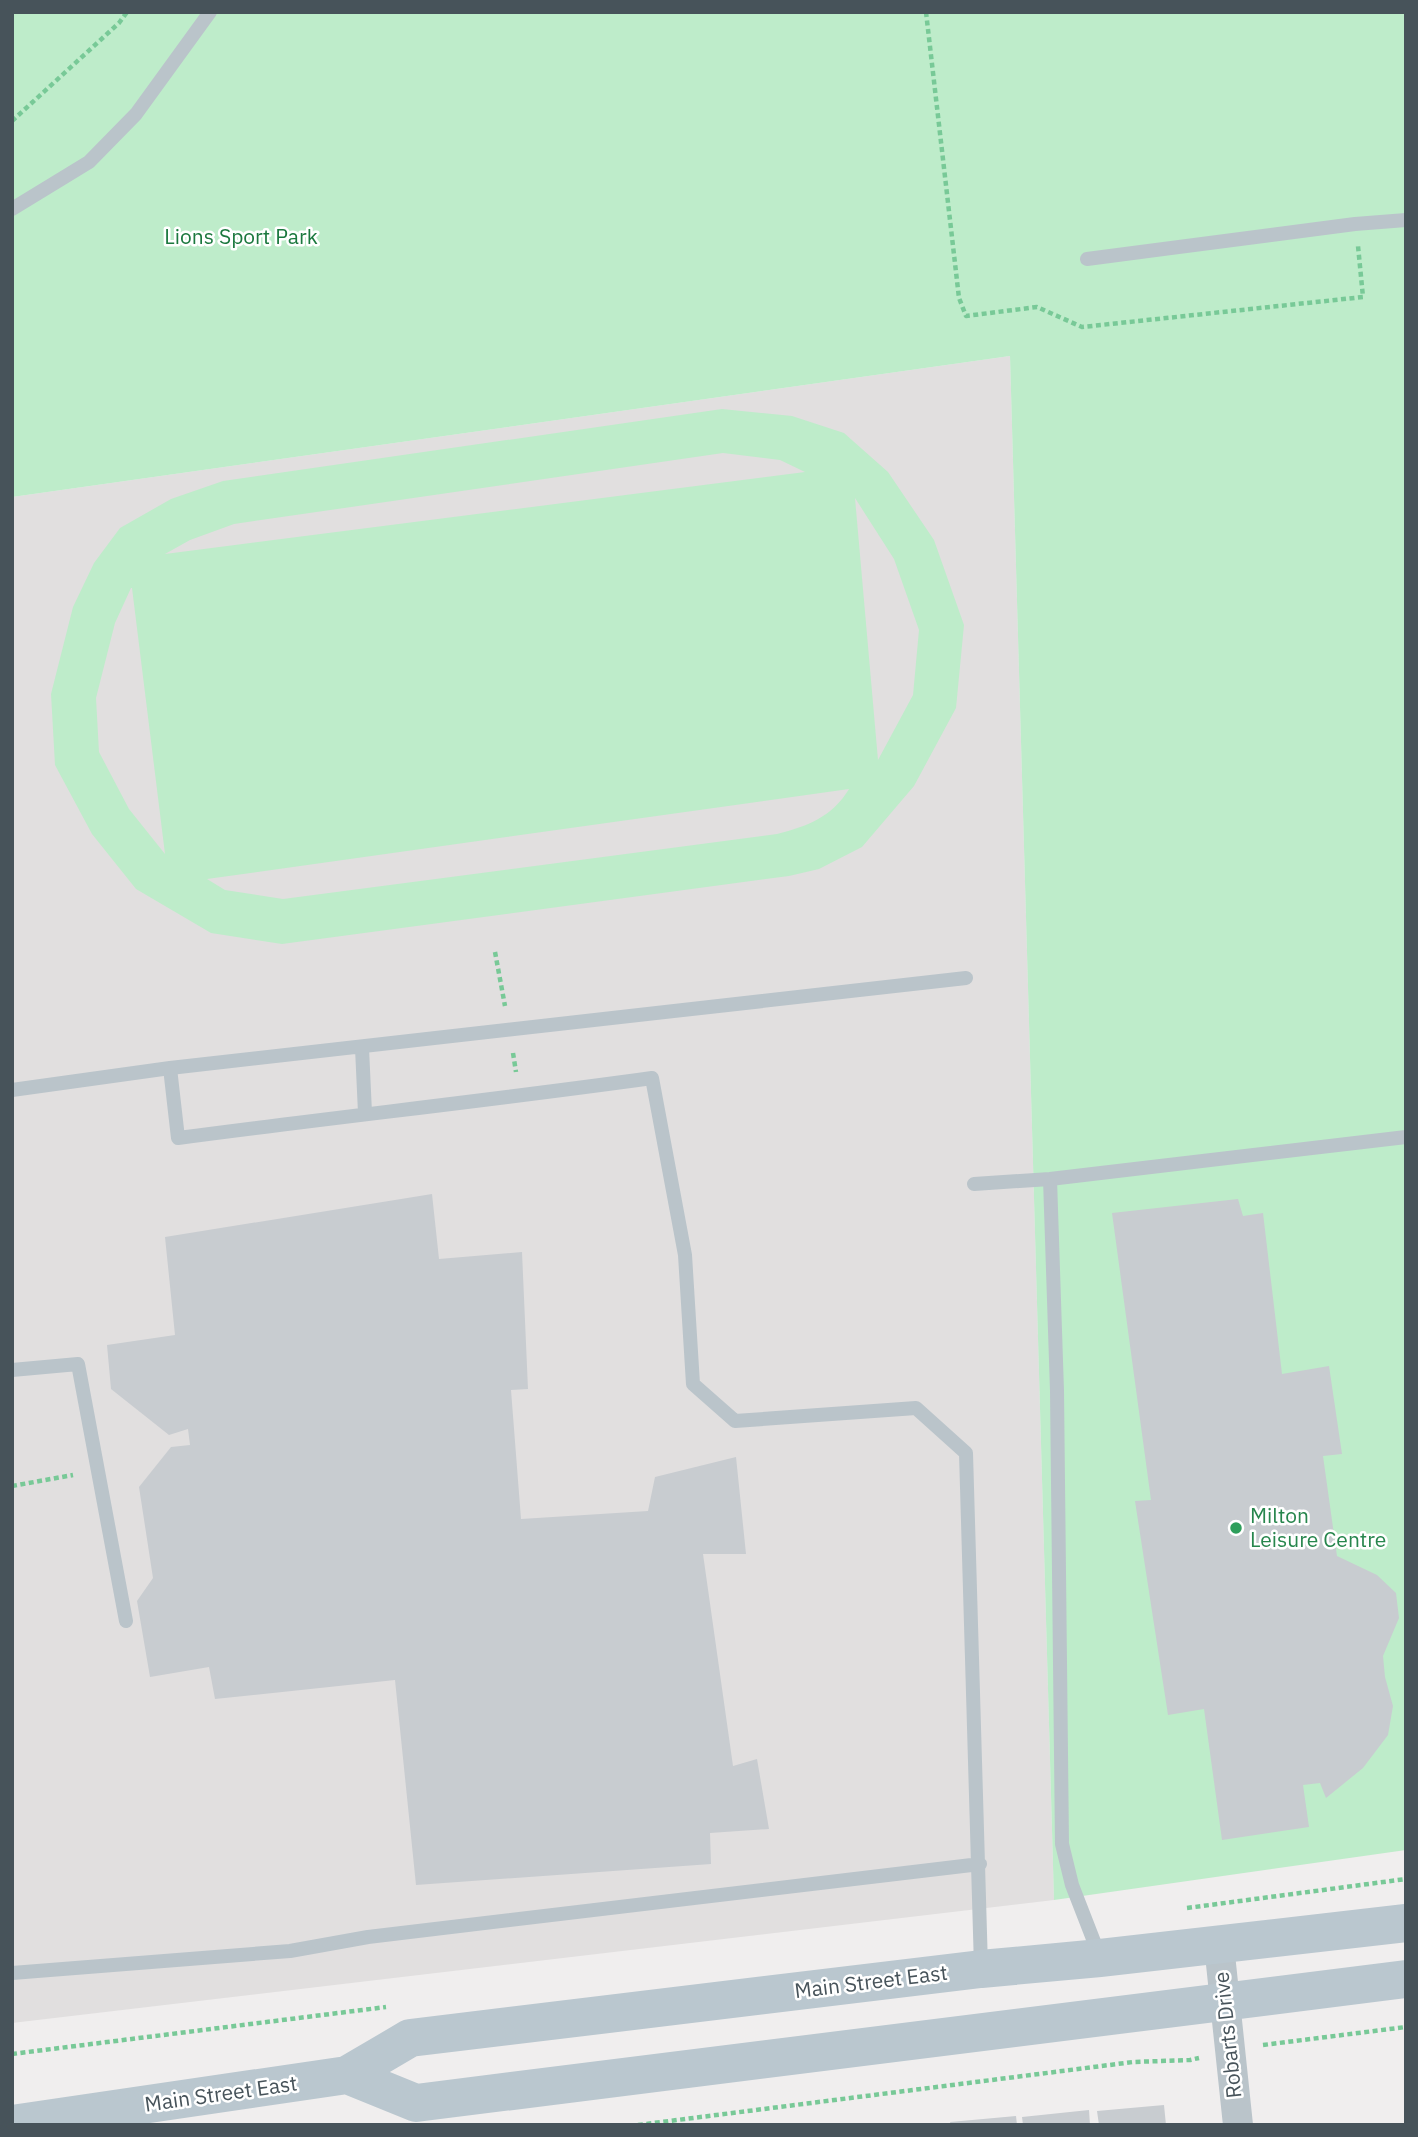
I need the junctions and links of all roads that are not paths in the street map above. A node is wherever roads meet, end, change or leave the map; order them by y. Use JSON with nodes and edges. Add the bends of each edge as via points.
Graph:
{"nodes":[{"id":1,"x":210,"y":12,"type":"edge"},
{"id":2,"x":12,"y":209,"type":"edge"},
{"id":3,"x":1406,"y":220,"type":"edge"},
{"id":4,"x":1087,"y":259,"type":"dead end"},
{"id":5,"x":966,"y":978,"type":"dead end"},
{"id":6,"x":362,"y":1048,"type":"junction"},
{"id":7,"x":170,"y":1068,"type":"junction"},
{"id":8,"x":12,"y":1090,"type":"edge"},
{"id":9,"x":365,"y":1113,"type":"junction"},
{"id":10,"x":1406,"y":1137,"type":"edge"},
{"id":11,"x":1050,"y":1179,"type":"junction"},
{"id":12,"x":974,"y":1184,"type":"dead end"},
{"id":13,"x":12,"y":1370,"type":"edge"},
{"id":14,"x":126,"y":1621,"type":"dead end"},
{"id":15,"x":980,"y":1864,"type":"junction"},
{"id":16,"x":1406,"y":1923,"type":"edge"},
{"id":17,"x":1219,"y":1945,"type":"junction"},
{"id":18,"x":1100,"y":1958,"type":"junction"},
{"id":19,"x":981,"y":1969,"type":"junction"},
{"id":20,"x":12,"y":1973,"type":"edge"},
{"id":21,"x":1406,"y":1979,"type":"edge"},
{"id":22,"x":1224,"y":2001,"type":"junction"},
{"id":23,"x":347,"y":2075,"type":"junction"},
{"id":24,"x":12,"y":2124,"type":"edge"},
{"id":25,"x":1238,"y":2125,"type":"edge"}],
"edges":[{"from":1,"to":2,"type":"lane","via":[[136,114],[89,162]]},
{"from":3,"to":4,"type":"lane"},
{"from":5,"to":6,"type":"lane"},
{"from":6,"to":7,"type":"lane"},
{"from":6,"to":9,"type":"lane"},
{"from":7,"to":8,"type":"lane"},
{"from":7,"to":9,"type":"lane","via":[[178,1138]]},
{"from":9,"to":15,"type":"lane","via":[[652,1078],[685,1255],[693,1384],[735,1420],[916,1408],[966,1452]]},
{"from":10,"to":11,"type":"lane"},
{"from":11,"to":12,"type":"lane"},
{"from":11,"to":18,"type":"lane","via":[[1062,1844]]},
{"from":13,"to":14,"type":"lane","via":[[78,1364]]},
{"from":15,"to":19,"type":"lane"},
{"from":15,"to":20,"type":"lane","via":[[368,1937],[290,1951]]},
{"from":16,"to":17,"type":"main road","name":"Main Street East"},
{"from":17,"to":18,"type":"main road","name":"Main Street East"},
{"from":17,"to":22,"type":"street","name":"Robarts Drive"},
{"from":18,"to":19,"type":"main road","name":"Main Street East"},
{"from":19,"to":23,"type":"main road","name":"Main Street East","via":[[410,2038]]},
{"from":21,"to":22,"type":"main road"},
{"from":22,"to":23,"type":"main road","via":[[416,2103]]},
{"from":22,"to":25,"type":"street","name":"Robarts Drive"},
{"from":23,"to":24,"type":"main road","name":"Main Street East"}]}
